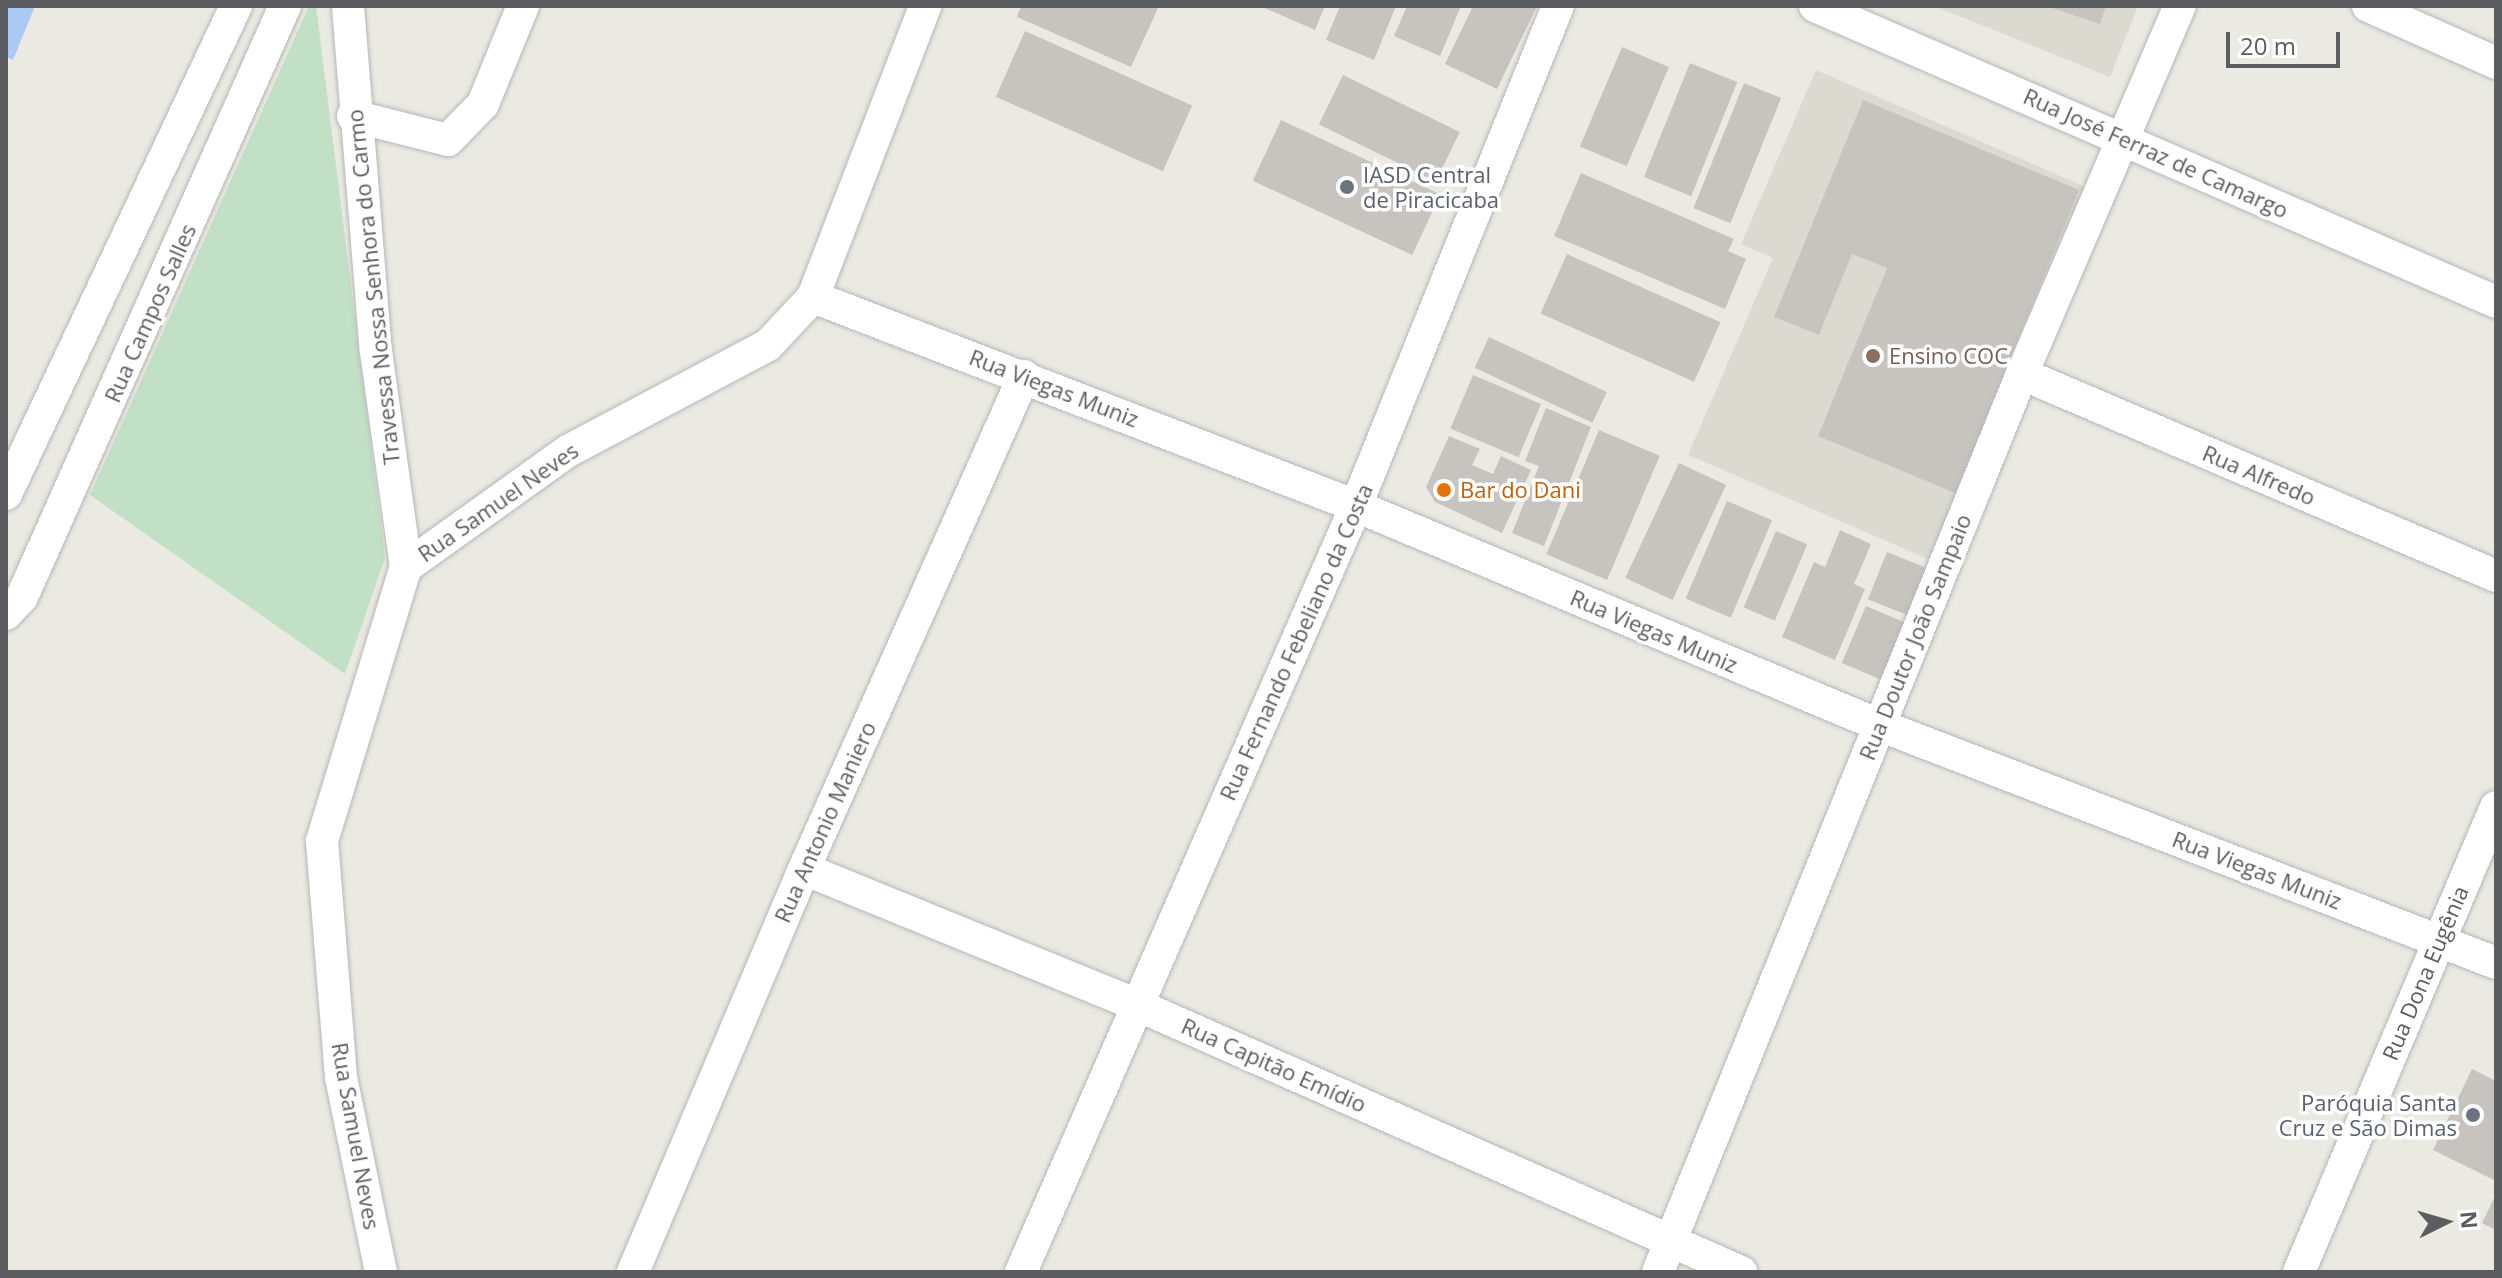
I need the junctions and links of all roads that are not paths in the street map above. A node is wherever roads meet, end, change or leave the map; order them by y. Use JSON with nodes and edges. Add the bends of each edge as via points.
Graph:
{"nodes":[{"id":1,"x":236,"y":6,"type":"edge"},
{"id":2,"x":285,"y":6,"type":"edge"},
{"id":3,"x":348,"y":6,"type":"edge"},
{"id":4,"x":523,"y":6,"type":"edge"},
{"id":5,"x":925,"y":6,"type":"edge"},
{"id":6,"x":1558,"y":6,"type":"edge"},
{"id":7,"x":1815,"y":6,"type":"edge"},
{"id":8,"x":2180,"y":6,"type":"edge"},
{"id":9,"x":2368,"y":6,"type":"edge"},
{"id":10,"x":2496,"y":63,"type":"edge"},
{"id":11,"x":353,"y":116,"type":"junction"},
{"id":12,"x":2123,"y":137,"type":"junction"},
{"id":13,"x":169,"y":157,"type":"junction"},
{"id":14,"x":213,"y":174,"type":"junction"},
{"id":15,"x":813,"y":297,"type":"junction"},
{"id":16,"x":2496,"y":302,"type":"edge"},
{"id":17,"x":2022,"y":374,"type":"junction"},
{"id":18,"x":1024,"y":376,"type":"junction"},
{"id":19,"x":6,"y":494,"type":"edge"},
{"id":20,"x":1356,"y":506,"type":"junction"},
{"id":21,"x":406,"y":567,"type":"junction"},
{"id":22,"x":2496,"y":576,"type":"edge"},
{"id":23,"x":6,"y":614,"type":"edge"},
{"id":24,"x":1879,"y":725,"type":"junction"},
{"id":25,"x":2496,"y":807,"type":"edge"},
{"id":26,"x":804,"y":869,"type":"junction"},
{"id":27,"x":2440,"y":940,"type":"junction"},
{"id":28,"x":2496,"y":963,"type":"edge"},
{"id":29,"x":1135,"y":1004,"type":"junction"},
{"id":30,"x":1671,"y":1242,"type":"junction"},
{"id":31,"x":381,"y":1272,"type":"edge"},
{"id":32,"x":633,"y":1272,"type":"edge"},
{"id":33,"x":1021,"y":1272,"type":"edge"},
{"id":34,"x":1658,"y":1272,"type":"edge"},
{"id":35,"x":1741,"y":1272,"type":"edge"},
{"id":36,"x":2299,"y":1272,"type":"edge"}],
"edges":[{"from":1,"to":13,"type":"street"},
{"from":2,"to":14,"type":"street","name":"Rua Campos Salles"},
{"from":3,"to":11,"type":"street","name":"Travessa Nossa Senhora do Carmo"},
{"from":4,"to":11,"type":"street","via":[[483,104],[448,140]]},
{"from":5,"to":15,"type":"street","name":"Rua Samuel Neves"},
{"from":6,"to":20,"type":"street","name":"Rua Fernando Febeliano da Costa"},
{"from":7,"to":12,"type":"street","name":"Rua José Ferraz de Camargo"},
{"from":8,"to":12,"type":"street","name":"Rua Doutor João Sampaio"},
{"from":9,"to":10,"type":"street"},
{"from":11,"to":21,"type":"street","name":"Travessa Nossa Senhora do Carmo","via":[[376,351]]},
{"from":12,"to":16,"type":"street","name":"Rua José Ferraz de Camargo"},
{"from":12,"to":17,"type":"street","name":"Rua Doutor João Sampaio"},
{"from":13,"to":14,"type":"street"},
{"from":13,"to":19,"type":"street"},
{"from":14,"to":23,"type":"street","name":"Rua Campos Salles","via":[[22,597]]},
{"from":15,"to":18,"type":"street","name":"Rua Viegas Muniz"},
{"from":15,"to":21,"type":"street","name":"Rua Samuel Neves","via":[[768,345],[568,451]]},
{"from":17,"to":22,"type":"street","name":"Rua Alfredo"},
{"from":17,"to":24,"type":"street","name":"Rua Doutor João Sampaio"},
{"from":18,"to":20,"type":"street","name":"Rua Viegas Muniz"},
{"from":18,"to":26,"type":"street","name":"Rua Antonio Maniero"},
{"from":20,"to":24,"type":"street","name":"Rua Viegas Muniz"},
{"from":20,"to":29,"type":"street","name":"Rua Fernando Febeliano da Costa"},
{"from":21,"to":31,"type":"street","name":"Rua Samuel Neves","via":[[322,841],[341,1077]]},
{"from":24,"to":27,"type":"street","name":"Rua Viegas Muniz"},
{"from":24,"to":30,"type":"street","name":"Rua Doutor João Sampaio"},
{"from":25,"to":27,"type":"street","name":"Rua Dona Eugênia"},
{"from":26,"to":29,"type":"street","name":"Rua Capitão Emídio"},
{"from":26,"to":32,"type":"street","name":"Rua Antonio Maniero"},
{"from":27,"to":28,"type":"street","name":"Rua Viegas Muniz"},
{"from":27,"to":36,"type":"street","name":"Rua Dona Eugênia"},
{"from":29,"to":30,"type":"street","name":"Rua Capitão Emídio"},
{"from":29,"to":33,"type":"street","name":"Rua Fernando Febeliano da Costa"},
{"from":30,"to":34,"type":"street","name":"Rua Doutor João Sampaio"},
{"from":30,"to":35,"type":"street","name":"Rua Capitão Emídio"}]}
